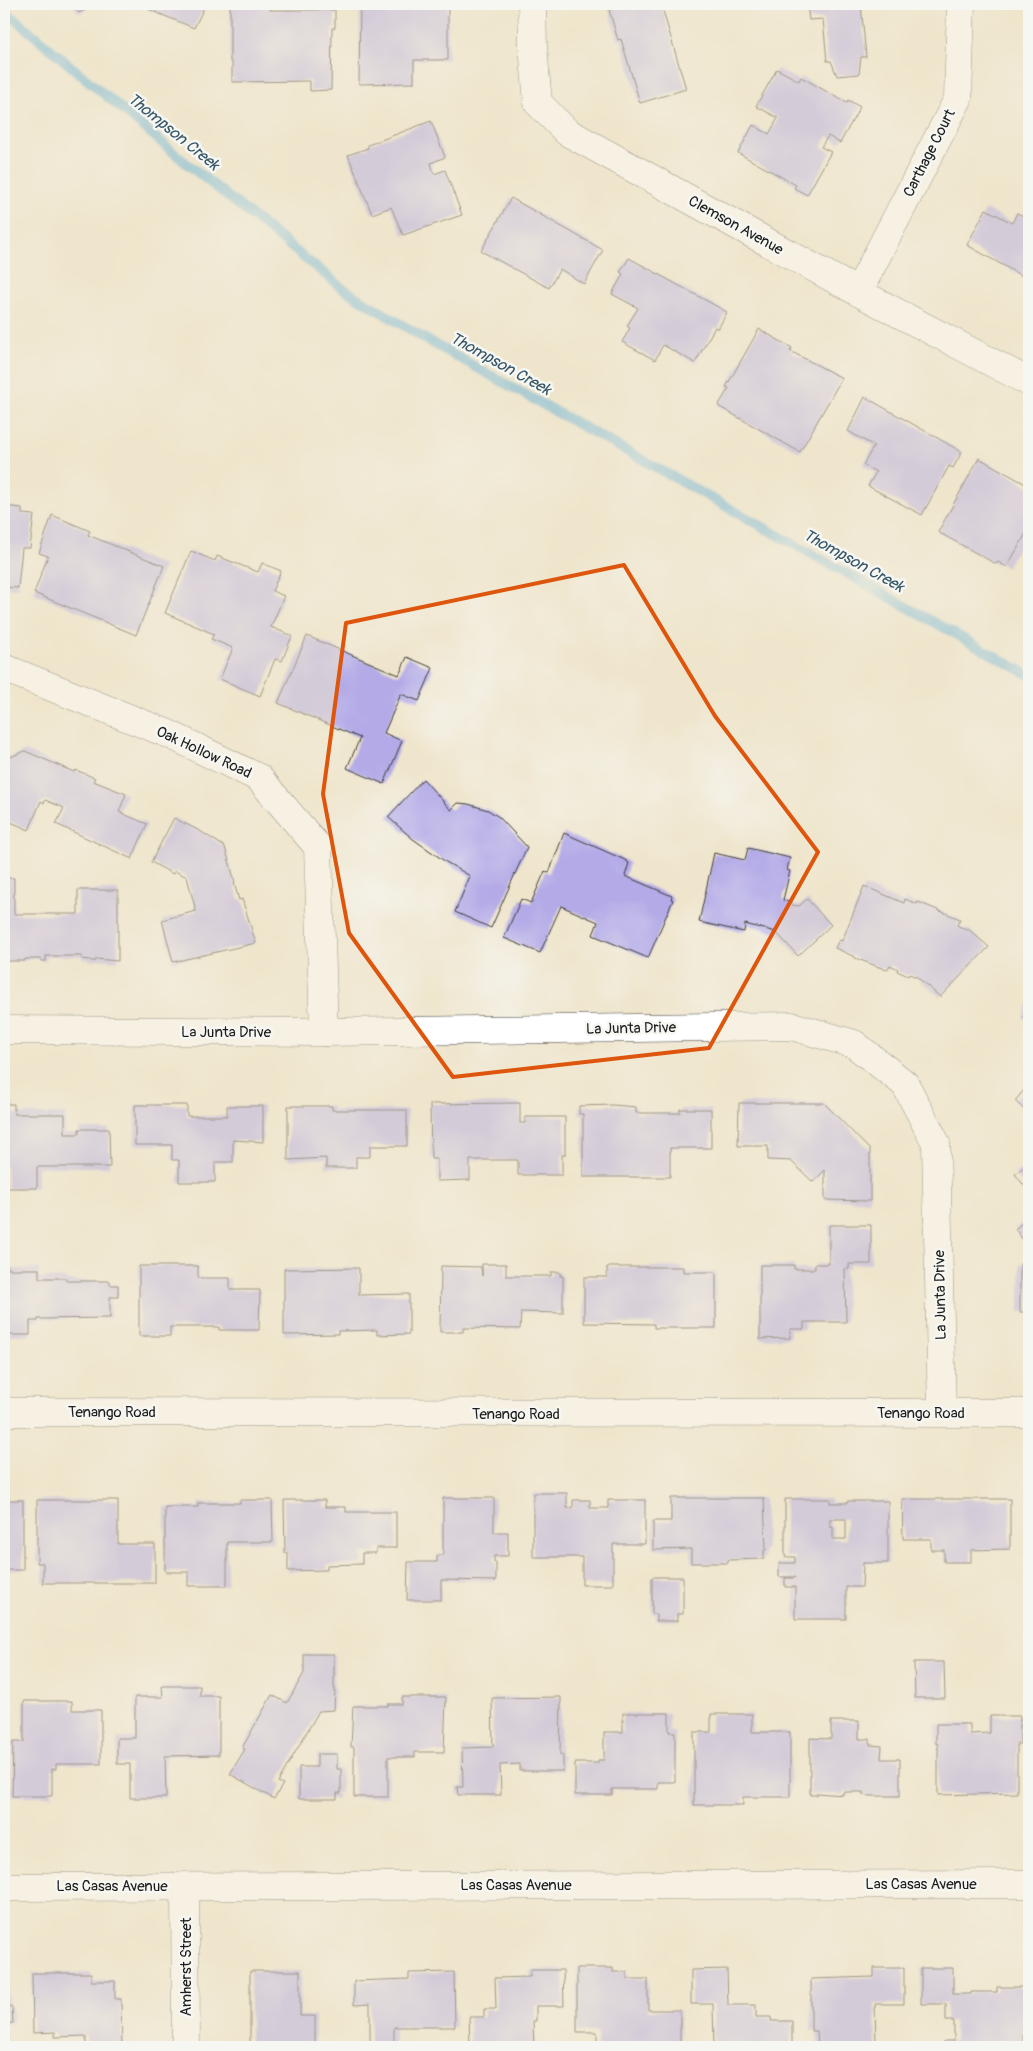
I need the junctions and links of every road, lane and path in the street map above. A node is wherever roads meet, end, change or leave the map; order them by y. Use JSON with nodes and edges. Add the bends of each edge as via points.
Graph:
{"nodes":[{"id":1,"x":532,"y":4,"type":"edge"},
{"id":2,"x":961,"y":4,"type":"edge"},
{"id":3,"x":858,"y":292,"type":"junction"},
{"id":4,"x":1029,"y":382,"type":"edge"},
{"id":5,"x":4,"y":668,"type":"edge"},
{"id":6,"x":4,"y":1030,"type":"edge"},
{"id":7,"x":324,"y":1032,"type":"junction"},
{"id":8,"x":4,"y":1412,"type":"edge"},
{"id":9,"x":942,"y":1412,"type":"junction"},
{"id":10,"x":1029,"y":1413,"type":"edge"},
{"id":11,"x":1029,"y":1884,"type":"edge"},
{"id":12,"x":185,"y":1886,"type":"junction"},
{"id":13,"x":4,"y":1887,"type":"edge"},
{"id":14,"x":186,"y":2047,"type":"edge"}],
"edges":[{"from":1,"to":3,"type":"street","name":"Clemson Avenue","via":[[538,103],[567,132]]},
{"from":2,"to":3,"type":"street","name":"Carthage Court","via":[[958,99]]},
{"from":3,"to":4,"type":"street","name":"Clemson Avenue"},
{"from":5,"to":7,"type":"street","name":"Oak Hollow Road","via":[[171,735],[259,778],[318,847]]},
{"from":6,"to":7,"type":"street","name":"La Junta Drive"},
{"from":7,"to":9,"type":"street","name":"La Junta Drive","via":[[792,1026],[854,1044],[905,1084],[936,1143]]},
{"from":8,"to":9,"type":"street","name":"Tenango Road"},
{"from":9,"to":10,"type":"street","name":"Tenango Road"},
{"from":11,"to":12,"type":"street","name":"Las Casas Avenue"},
{"from":12,"to":13,"type":"street","name":"Las Casas Avenue"},
{"from":12,"to":14,"type":"street","name":"Amherst Street"}]}
